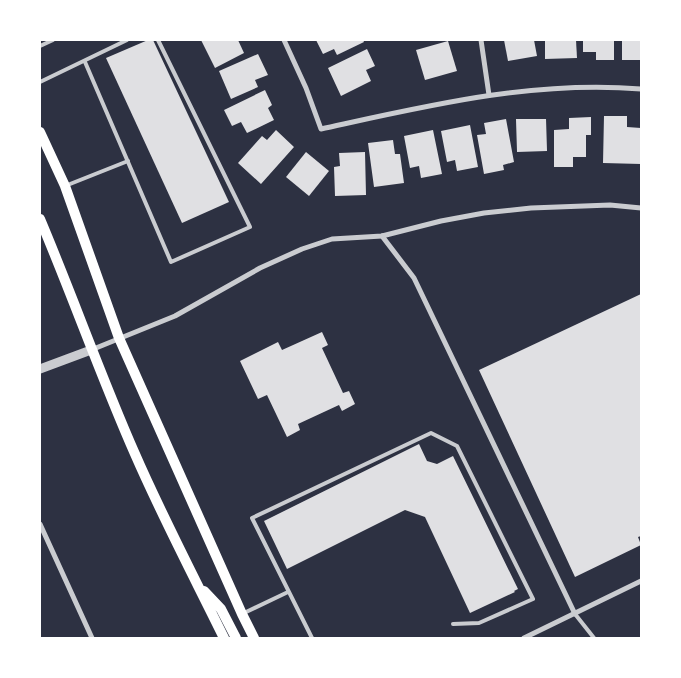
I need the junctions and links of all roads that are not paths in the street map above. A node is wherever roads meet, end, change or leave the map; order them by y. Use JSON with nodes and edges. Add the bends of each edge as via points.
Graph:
{"nodes":[{"id":1,"x":53,"y":40,"type":"edge"},
{"id":2,"x":128,"y":40,"type":"edge"},
{"id":3,"x":158,"y":40,"type":"edge"},
{"id":4,"x":284,"y":40,"type":"edge"},
{"id":5,"x":481,"y":40,"type":"edge"},
{"id":6,"x":40,"y":46,"type":"edge"},
{"id":7,"x":85,"y":62,"type":"junction"},
{"id":8,"x":40,"y":82,"type":"edge"},
{"id":9,"x":641,"y":89,"type":"edge"},
{"id":10,"x":489,"y":95,"type":"junction"},
{"id":11,"x":40,"y":132,"type":"edge"},
{"id":12,"x":128,"y":161,"type":"junction"},
{"id":13,"x":65,"y":186,"type":"junction"},
{"id":14,"x":641,"y":208,"type":"edge"},
{"id":15,"x":40,"y":219,"type":"edge"},
{"id":16,"x":382,"y":236,"type":"junction"},
{"id":17,"x":118,"y":338,"type":"junction"},
{"id":18,"x":91,"y":350,"type":"junction"},
{"id":19,"x":40,"y":369,"type":"edge"},
{"id":20,"x":40,"y":524,"type":"edge"},
{"id":21,"x":641,"y":581,"type":"edge"},
{"id":22,"x":197,"y":583,"type":"junction"},
{"id":23,"x":288,"y":592,"type":"junction"},
{"id":24,"x":242,"y":614,"type":"junction"},
{"id":25,"x":575,"y":614,"type":"junction"},
{"id":26,"x":453,"y":624,"type":"dead end"},
{"id":27,"x":92,"y":638,"type":"edge"},
{"id":28,"x":224,"y":638,"type":"edge"},
{"id":29,"x":236,"y":638,"type":"edge"},
{"id":30,"x":254,"y":638,"type":"edge"},
{"id":31,"x":312,"y":638,"type":"edge"},
{"id":32,"x":524,"y":638,"type":"edge"},
{"id":33,"x":594,"y":638,"type":"edge"}],
"edges":[{"from":1,"to":6,"type":"lane"},
{"from":2,"to":7,"type":"lane"},
{"from":3,"to":12,"type":"lane","via":[[250,227],[171,262]]},
{"from":4,"to":10,"type":"street","via":[[321,129]]},
{"from":5,"to":10,"type":"street"},
{"from":7,"to":8,"type":"lane"},
{"from":7,"to":12,"type":"lane"},
{"from":9,"to":10,"type":"street","via":[[548,89]]},
{"from":11,"to":13,"type":"main road"},
{"from":12,"to":13,"type":"lane"},
{"from":13,"to":17,"type":"main road"},
{"from":14,"to":16,"type":"street","via":[[575,205],[484,213]]},
{"from":15,"to":18,"type":"main road","via":[[70,289]]},
{"from":16,"to":17,"type":"street","via":[[332,239],[302,249],[260,268],[175,316]]},
{"from":16,"to":25,"type":"street","via":[[414,278]]},
{"from":17,"to":18,"type":"street"},
{"from":17,"to":24,"type":"main road"},
{"from":18,"to":19,"type":"street"},
{"from":18,"to":22,"type":"main road","via":[[135,456]]},
{"from":20,"to":27,"type":"street"},
{"from":21,"to":25,"type":"street"},
{"from":22,"to":28,"type":"main road"},
{"from":22,"to":29,"type":"main road","via":[[221,609]]},
{"from":23,"to":24,"type":"lane"},
{"from":23,"to":26,"type":"lane","via":[[252,518],[431,433],[457,446],[533,599],[479,623]]},
{"from":23,"to":31,"type":"lane"},
{"from":24,"to":30,"type":"main road"},
{"from":25,"to":32,"type":"street"},
{"from":25,"to":33,"type":"lane"}]}
